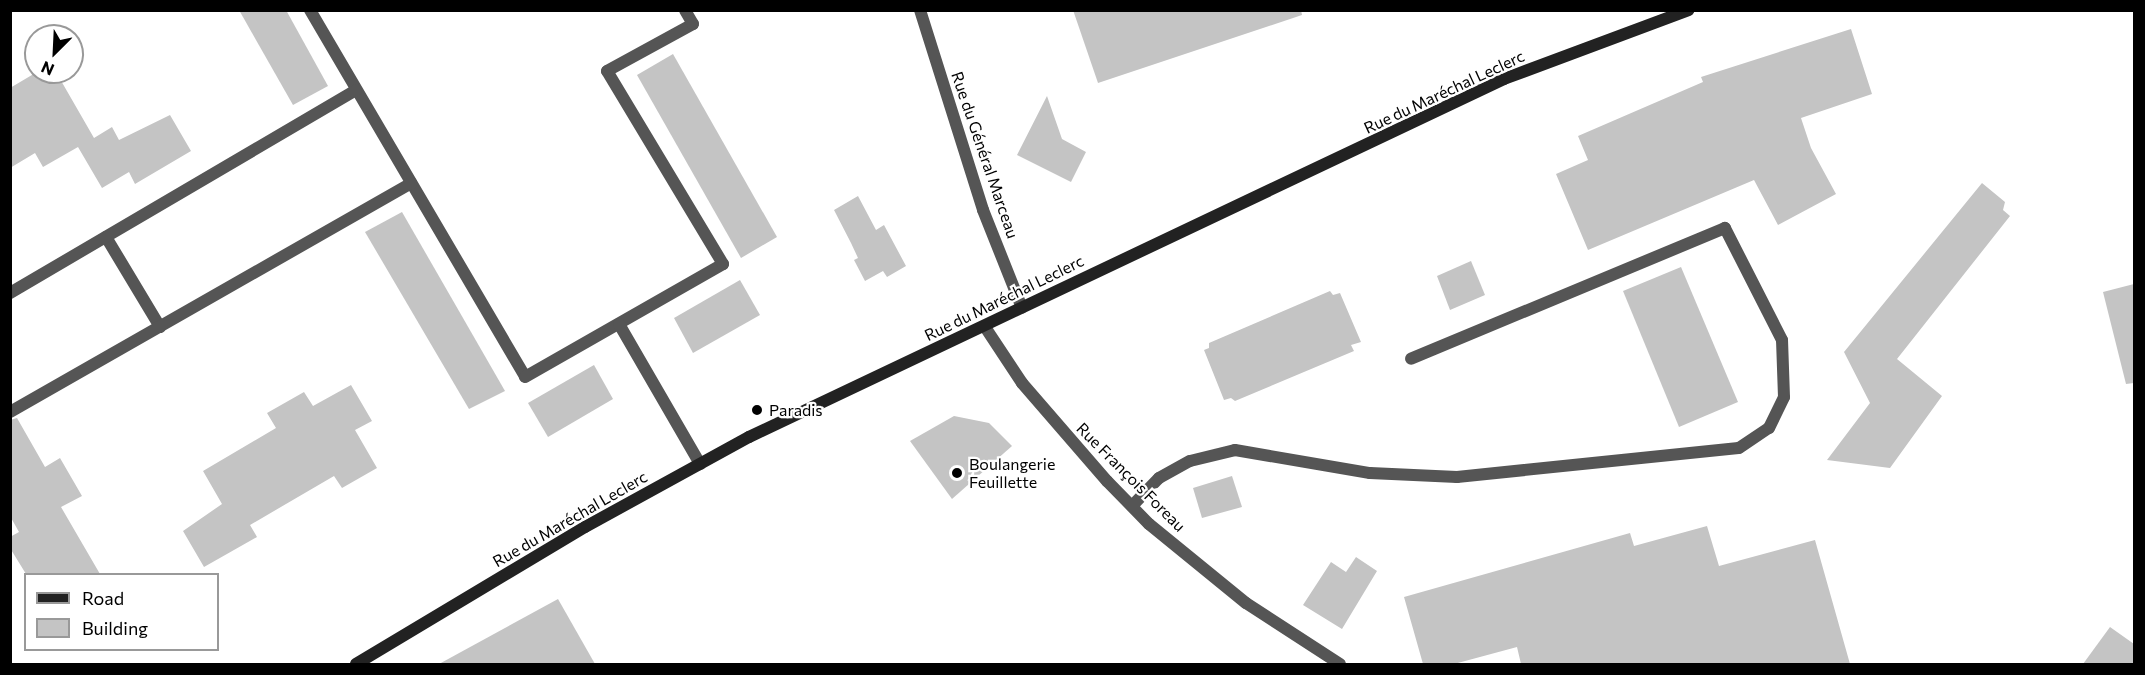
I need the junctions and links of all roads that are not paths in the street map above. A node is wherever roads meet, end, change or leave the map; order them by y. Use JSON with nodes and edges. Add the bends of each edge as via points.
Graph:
{"nodes":[{"id":1,"x":310,"y":10,"type":"edge"},
{"id":2,"x":685,"y":10,"type":"edge"},
{"id":3,"x":920,"y":10,"type":"edge"},
{"id":4,"x":1689,"y":10,"type":"edge"},
{"id":5,"x":356,"y":90,"type":"junction"},
{"id":6,"x":411,"y":183,"type":"junction"},
{"id":7,"x":106,"y":237,"type":"junction"},
{"id":8,"x":10,"y":293,"type":"edge"},
{"id":9,"x":1022,"y":308,"type":"junction"},
{"id":10,"x":619,"y":324,"type":"junction"},
{"id":11,"x":160,"y":327,"type":"junction"},
{"id":12,"x":985,"y":327,"type":"junction"},
{"id":13,"x":1411,"y":359,"type":"dead end"},
{"id":14,"x":10,"y":412,"type":"edge"},
{"id":15,"x":700,"y":464,"type":"junction"},
{"id":16,"x":1132,"y":506,"type":"junction"},
{"id":17,"x":357,"y":664,"type":"edge"},
{"id":18,"x":1340,"y":664,"type":"edge"}],
"edges":[{"from":1,"to":5,"type":"street"},
{"from":2,"to":10,"type":"street","via":[[693,24],[607,71],[723,264]]},
{"from":3,"to":9,"type":"street","name":"Rue du Général Marceau","via":[[983,210]]},
{"from":4,"to":9,"type":"main road","name":"Rue du Maréchal Leclerc","via":[[1504,79]]},
{"from":5,"to":6,"type":"street"},
{"from":5,"to":7,"type":"street"},
{"from":6,"to":10,"type":"street","via":[[525,377]]},
{"from":6,"to":11,"type":"street"},
{"from":7,"to":8,"type":"street"},
{"from":7,"to":11,"type":"street"},
{"from":9,"to":12,"type":"main road","name":"Rue du Maréchal Leclerc"},
{"from":10,"to":15,"type":"street"},
{"from":11,"to":14,"type":"street"},
{"from":12,"to":15,"type":"main road","name":"Rue du Maréchal Leclerc","via":[[749,437]]},
{"from":12,"to":16,"type":"street","name":"Rue François Foreau","via":[[1022,383]]},
{"from":13,"to":16,"type":"street","via":[[1725,228],[1782,340],[1784,397],[1768,428],[1739,447],[1457,477],[1370,473],[1235,450],[1190,461],[1160,478]]},
{"from":15,"to":17,"type":"main road","name":"Rue du Maréchal Leclerc","via":[[585,527]]},
{"from":16,"to":18,"type":"street","name":"Rue François Foreau","via":[[1246,603]]}]}
